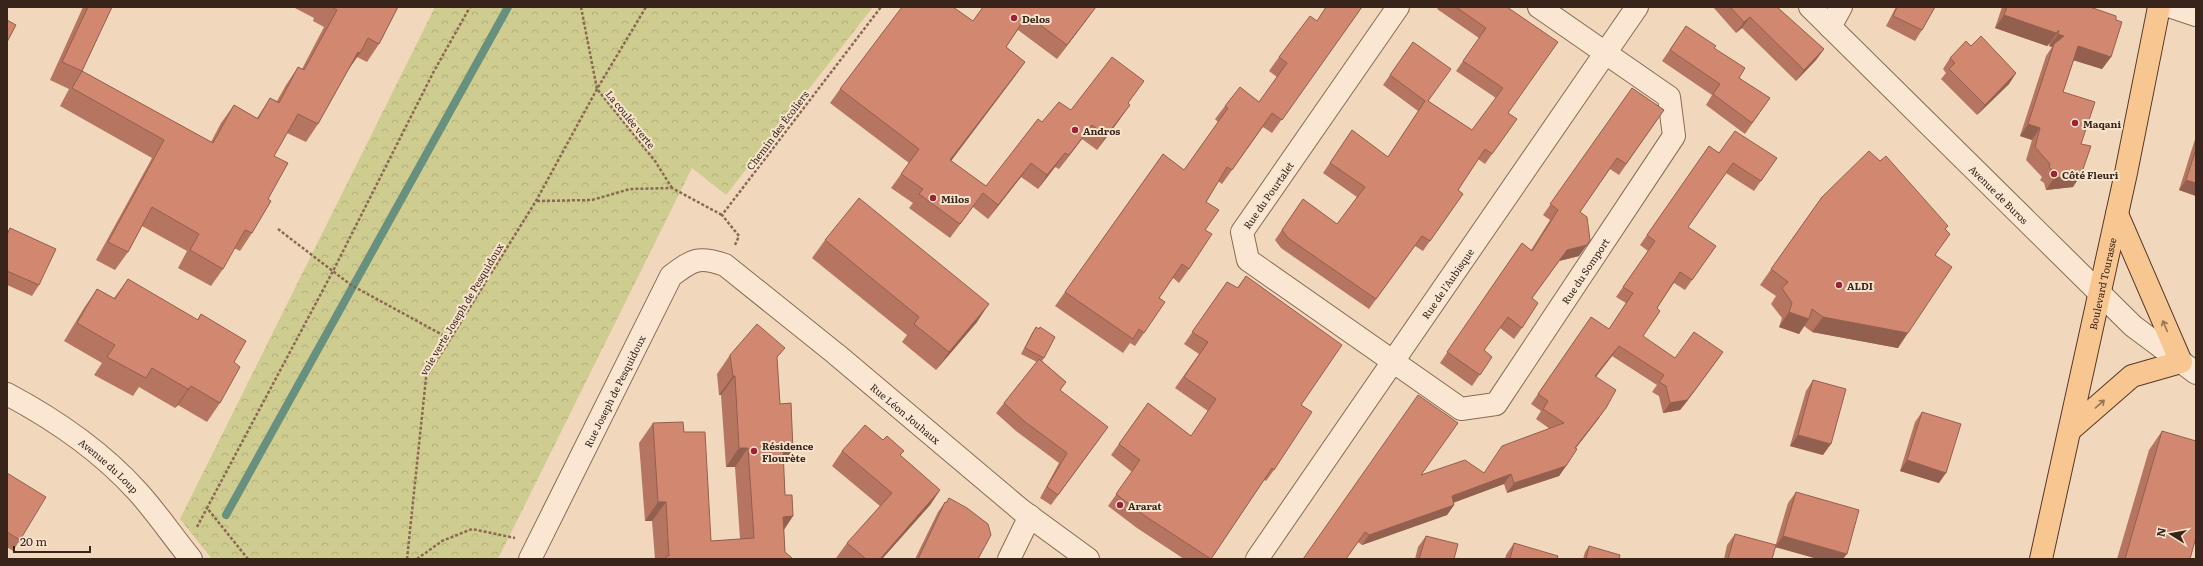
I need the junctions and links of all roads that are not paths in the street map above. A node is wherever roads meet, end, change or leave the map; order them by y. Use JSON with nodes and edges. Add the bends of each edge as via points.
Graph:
{"nodes":[{"id":1,"x":1398,"y":7,"type":"edge"},
{"id":2,"x":1540,"y":7,"type":"edge"},
{"id":3,"x":1638,"y":7,"type":"edge"},
{"id":4,"x":1810,"y":7,"type":"edge"},
{"id":5,"x":1841,"y":7,"type":"edge"},
{"id":6,"x":2159,"y":7,"type":"edge"},
{"id":7,"x":2172,"y":7,"type":"edge"},
{"id":8,"x":2196,"y":15,"type":"edge"},
{"id":9,"x":1830,"y":27,"type":"junction"},
{"id":10,"x":1605,"y":53,"type":"junction"},
{"id":11,"x":2118,"y":214,"type":"junction"},
{"id":12,"x":725,"y":265,"type":"joint"},
{"id":13,"x":2100,"y":293,"type":"junction"},
{"id":14,"x":1394,"y":362,"type":"junction"},
{"id":15,"x":2188,"y":367,"type":"edge"},
{"id":16,"x":7,"y":394,"type":"edge"},
{"id":17,"x":2070,"y":430,"type":"junction"},
{"id":18,"x":1030,"y":516,"type":"junction"},
{"id":19,"x":533,"y":553,"type":"edge"},
{"id":20,"x":190,"y":559,"type":"edge"},
{"id":21,"x":1009,"y":559,"type":"edge"},
{"id":22,"x":1088,"y":559,"type":"edge"},
{"id":23,"x":1257,"y":559,"type":"edge"},
{"id":24,"x":2041,"y":559,"type":"edge"}],
"edges":[{"from":1,"to":14,"type":"street","name":"Rue du Pourtalet","via":[[1242,232],[1248,260]]},
{"from":2,"to":10,"type":"street"},
{"from":3,"to":10,"type":"street","name":"Rue de l'Aubisque"},
{"from":4,"to":9,"type":"street","name":"Avenue de Buros"},
{"from":5,"to":9,"type":"street"},
{"from":6,"to":11,"type":"main road","name":"Boulevard Tourasse"},
{"from":7,"to":8,"type":"street"},
{"from":9,"to":13,"type":"street","name":"Avenue de Buros"},
{"from":10,"to":14,"type":"street","name":"Rue de l'Aubisque"},
{"from":10,"to":14,"type":"street","name":"Rue du Somport","via":[[1669,97],[1674,136],[1496,404],[1461,409]]},
{"from":11,"to":13,"type":"main road","name":"Boulevard Tourasse"},
{"from":15,"to":11,"type":"main road","one_way":true},
{"from":12,"to":18,"type":"street","name":"Rue Léon Jouhaux"},
{"from":12,"to":19,"type":"street","name":"Rue Joseph de Pesquidoux","via":[[707,259],[688,262],[671,276]]},
{"from":13,"to":15,"type":"street","name":"Avenue de Buros","via":[[2133,326]]},
{"from":13,"to":17,"type":"main road","name":"Boulevard Tourasse"},
{"from":14,"to":23,"type":"street","name":"Rue de l'Aubisque"},
{"from":17,"to":15,"type":"main road","one_way":true,"via":[[2132,376]]},
{"from":16,"to":20,"type":"street","name":"Avenue du Loup","via":[[39,411],[79,438],[118,470]]},
{"from":17,"to":24,"type":"main road","name":"Boulevard Tourasse"},
{"from":18,"to":21,"type":"street"},
{"from":18,"to":22,"type":"street","name":"Rue Léon Jouhaux"}]}
